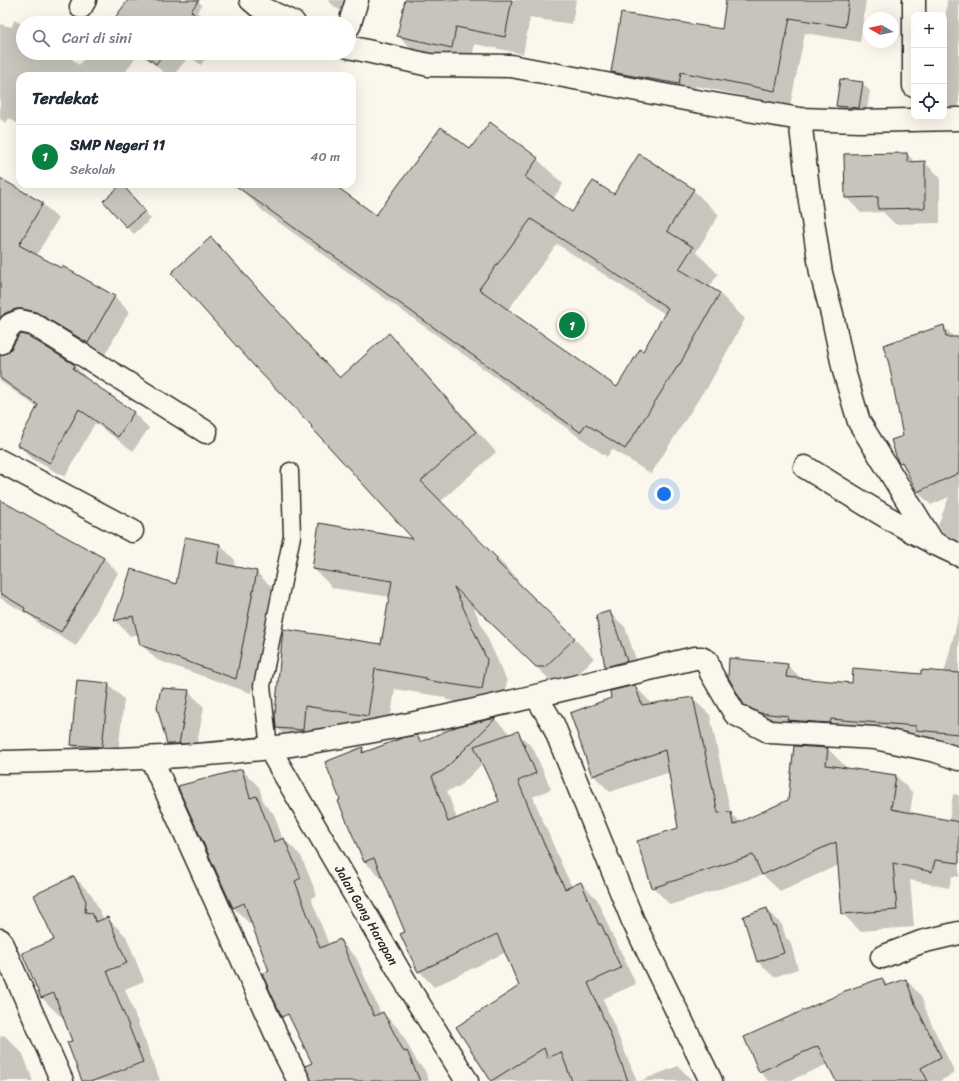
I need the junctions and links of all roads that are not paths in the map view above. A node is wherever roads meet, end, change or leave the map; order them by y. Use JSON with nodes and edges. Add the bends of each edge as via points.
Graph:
{"nodes":[{"id":1,"x":251,"y":0,"type":"edge"},
{"id":2,"x":358,"y":0,"type":"edge"},
{"id":3,"x":914,"y":0,"type":"edge"},
{"id":4,"x":279,"y":16,"type":"edge"},
{"id":5,"x":352,"y":16,"type":"edge"},
{"id":6,"x":356,"y":49,"type":"edge"},
{"id":7,"x":914,"y":84,"type":"edge"},
{"id":8,"x":800,"y":118,"type":"junction"},
{"id":9,"x":911,"y":118,"type":"edge"},
{"id":10,"x":947,"y":119,"type":"edge"},
{"id":11,"x":959,"y":119,"type":"edge"},
{"id":12,"x":0,"y":343,"type":"edge"},
{"id":13,"x":206,"y":432,"type":"dead end"},
{"id":14,"x":0,"y":461,"type":"edge"},
{"id":15,"x":805,"y":467,"type":"dead end"},
{"id":16,"x":290,"y":471,"type":"dead end"},
{"id":17,"x":132,"y":531,"type":"dead end"},
{"id":18,"x":934,"y":544,"type":"junction"},
{"id":19,"x":959,"y":555,"type":"edge"},
{"id":20,"x":536,"y":696,"type":"junction"},
{"id":21,"x":269,"y":748,"type":"junction"},
{"id":22,"x":151,"y":758,"type":"junction"},
{"id":23,"x":959,"y":758,"type":"edge"},
{"id":24,"x":0,"y":762,"type":"edge"},
{"id":25,"x":959,"y":933,"type":"edge"},
{"id":26,"x":0,"y":940,"type":"edge"},
{"id":27,"x":882,"y":957,"type":"dead end"},
{"id":28,"x":62,"y":1081,"type":"edge"},
{"id":29,"x":299,"y":1081,"type":"edge"},
{"id":30,"x":467,"y":1081,"type":"edge"},
{"id":31,"x":711,"y":1081,"type":"edge"}],
"edges":[{"from":1,"to":4,"type":"street"},
{"from":2,"to":5,"type":"street"},
{"from":3,"to":7,"type":"street"},
{"from":6,"to":8,"type":"street","via":[[429,65],[511,66]]},
{"from":8,"to":9,"type":"street","via":[[860,121]]},
{"from":8,"to":18,"type":"street","via":[[821,273],[859,422]]},
{"from":10,"to":11,"type":"street"},
{"from":12,"to":13,"type":"street","via":[[10,325],[20,321],[33,324]]},
{"from":14,"to":17,"type":"street"},
{"from":15,"to":18,"type":"street"},
{"from":16,"to":21,"type":"lane","via":[[292,536],[262,686]]},
{"from":18,"to":19,"type":"street"},
{"from":20,"to":21,"type":"street","via":[[386,728]]},
{"from":20,"to":23,"type":"street","via":[[702,658],[707,661],[735,714],[770,732],[875,738]]},
{"from":20,"to":31,"type":"street","via":[[553,724],[633,921]]},
{"from":21,"to":22,"type":"street"},
{"from":21,"to":30,"type":"street","name":"Jalan Gang Harapan","via":[[412,993]]},
{"from":22,"to":24,"type":"street"},
{"from":22,"to":29,"type":"street"},
{"from":25,"to":27,"type":"street","via":[[921,942]]},
{"from":26,"to":28,"type":"street"}]}
